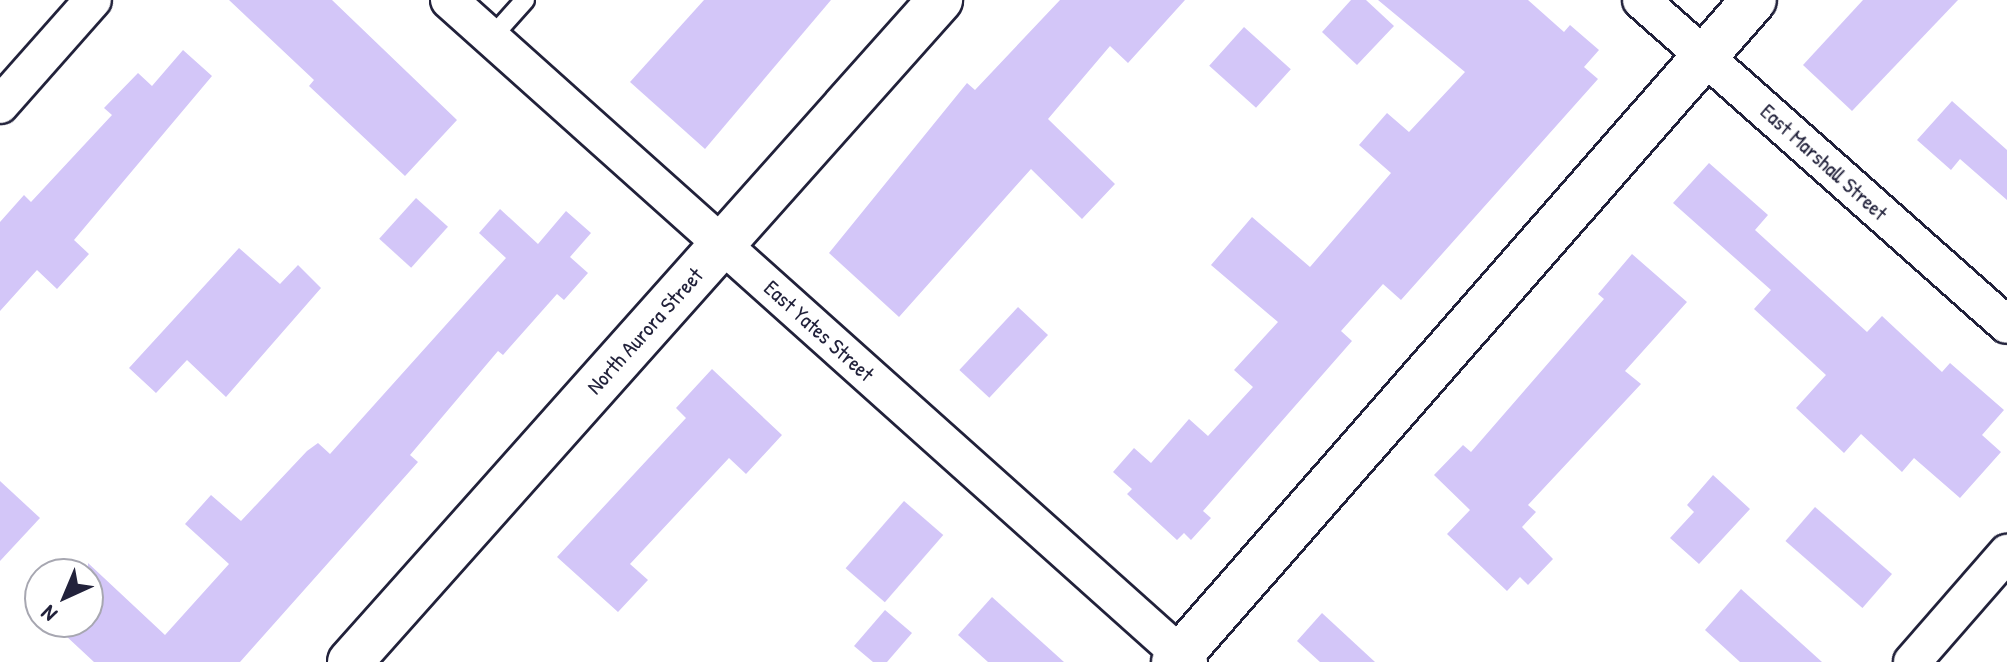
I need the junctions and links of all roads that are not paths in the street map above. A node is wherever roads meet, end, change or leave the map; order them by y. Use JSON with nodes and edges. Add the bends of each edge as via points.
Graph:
{"nodes":[{"id":1,"x":93,"y":0,"type":"edge"},
{"id":2,"x":449,"y":0,"type":"edge"},
{"id":3,"x":525,"y":0,"type":"edge"},
{"id":4,"x":940,"y":0,"type":"edge"},
{"id":5,"x":1641,"y":0,"type":"edge"},
{"id":6,"x":1754,"y":0,"type":"edge"},
{"id":7,"x":491,"y":38,"type":"junction"},
{"id":8,"x":1705,"y":57,"type":"junction"},
{"id":9,"x":0,"y":105,"type":"edge"},
{"id":10,"x":722,"y":244,"type":"junction"},
{"id":11,"x":2007,"y":325,"type":"edge"},
{"id":12,"x":2007,"y":553,"type":"edge"},
{"id":13,"x":1181,"y":659,"type":"edge"},
{"id":14,"x":350,"y":662,"type":"edge"},
{"id":15,"x":1912,"y":662,"type":"edge"}],
"edges":[{"from":1,"to":9,"type":"street"},
{"from":2,"to":7,"type":"street","name":"East Yates Street"},
{"from":3,"to":7,"type":"lane"},
{"from":4,"to":10,"type":"street","name":"North Aurora Street"},
{"from":5,"to":8,"type":"street","name":"East Marshall Street"},
{"from":6,"to":8,"type":"street"},
{"from":7,"to":10,"type":"street","name":"East Yates Street"},
{"from":8,"to":11,"type":"street","name":"East Marshall Street"},
{"from":8,"to":13,"type":"street"},
{"from":10,"to":13,"type":"street","name":"East Yates Street"},
{"from":10,"to":14,"type":"street","name":"North Aurora Street"},
{"from":12,"to":15,"type":"street"}]}
